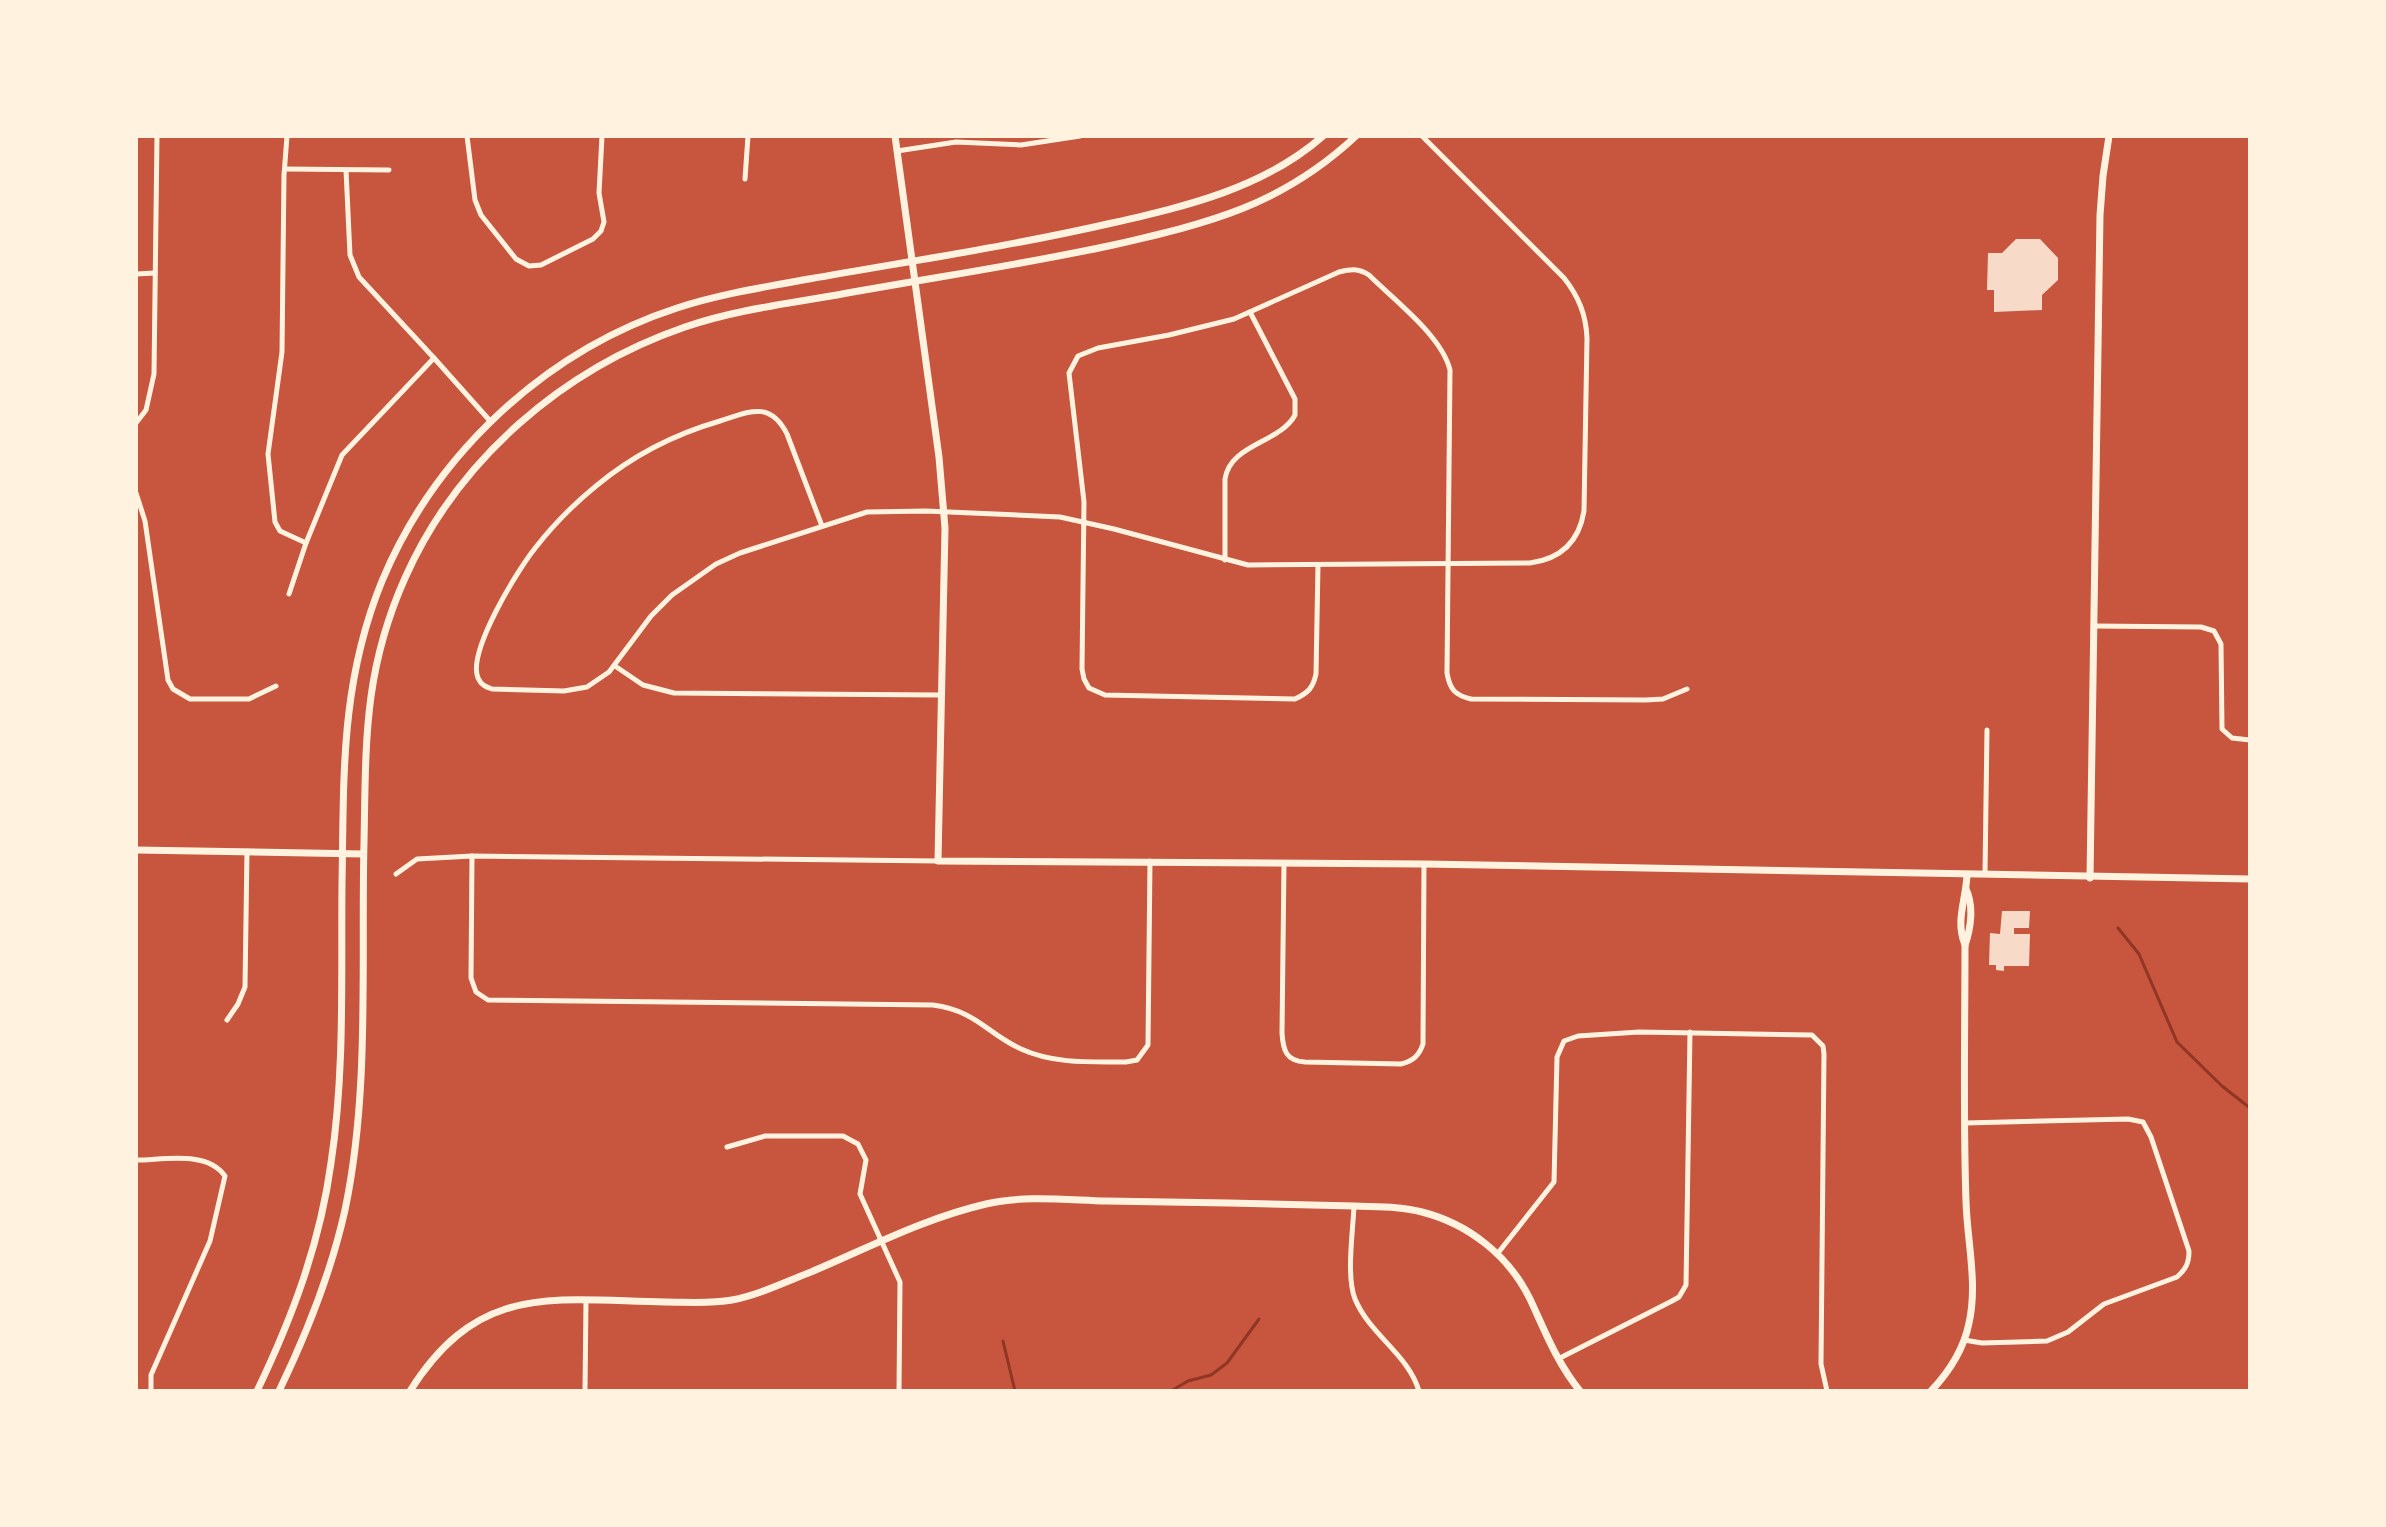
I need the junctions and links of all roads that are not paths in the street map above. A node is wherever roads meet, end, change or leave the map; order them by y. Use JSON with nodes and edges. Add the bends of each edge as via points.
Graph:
{"nodes":[{"id":1,"x":157,"y":136,"type":"edge"},
{"id":2,"x":287,"y":136,"type":"edge"},
{"id":3,"x":467,"y":136,"type":"edge"},
{"id":4,"x":602,"y":136,"type":"edge"},
{"id":5,"x":748,"y":136,"type":"edge"},
{"id":6,"x":895,"y":136,"type":"edge"},
{"id":7,"x":1080,"y":136,"type":"edge"},
{"id":8,"x":1323,"y":136,"type":"edge"},
{"id":9,"x":1356,"y":136,"type":"edge"},
{"id":10,"x":1422,"y":136,"type":"edge"},
{"id":11,"x":2109,"y":136,"type":"edge"},
{"id":12,"x":897,"y":151,"type":"junction"},
{"id":13,"x":285,"y":169,"type":"junction"},
{"id":14,"x":346,"y":170,"type":"junction"},
{"id":15,"x":389,"y":170,"type":"dead end"},
{"id":16,"x":745,"y":179,"type":"dead end"},
{"id":17,"x":912,"y":260,"type":"junction"},
{"id":18,"x":155,"y":273,"type":"junction"},
{"id":19,"x":136,"y":274,"type":"edge"},
{"id":20,"x":915,"y":281,"type":"junction"},
{"id":21,"x":1250,"y":312,"type":"junction"},
{"id":22,"x":434,"y":358,"type":"junction"},
{"id":23,"x":491,"y":422,"type":"junction"},
{"id":24,"x":136,"y":423,"type":"edge"},
{"id":25,"x":136,"y":493,"type":"edge"},
{"id":26,"x":944,"y":512,"type":"junction"},
{"id":27,"x":1084,"y":521,"type":"junction"},
{"id":28,"x":822,"y":526,"type":"junction"},
{"id":29,"x":306,"y":543,"type":"junction"},
{"id":30,"x":1225,"y":560,"type":"junction"},
{"id":31,"x":1448,"y":564,"type":"junction"},
{"id":32,"x":1318,"y":565,"type":"junction"},
{"id":33,"x":289,"y":594,"type":"dead end"},
{"id":34,"x":2094,"y":626,"type":"junction"},
{"id":35,"x":615,"y":666,"type":"junction"},
{"id":36,"x":276,"y":686,"type":"dead end"},
{"id":37,"x":1687,"y":689,"type":"dead end"},
{"id":38,"x":941,"y":695,"type":"junction"},
{"id":39,"x":1987,"y":730,"type":"dead end"},
{"id":40,"x":2250,"y":740,"type":"edge"},
{"id":41,"x":136,"y":850,"type":"edge"},
{"id":42,"x":247,"y":850,"type":"junction"},
{"id":43,"x":342,"y":853,"type":"junction"},
{"id":44,"x":363,"y":854,"type":"junction"},
{"id":45,"x":472,"y":856,"type":"junction"},
{"id":46,"x":938,"y":861,"type":"junction"},
{"id":47,"x":1150,"y":861,"type":"junction"},
{"id":48,"x":1284,"y":863,"type":"junction"},
{"id":49,"x":1424,"y":864,"type":"junction"},
{"id":50,"x":396,"y":874,"type":"dead end"},
{"id":51,"x":1967,"y":875,"type":"junction"},
{"id":52,"x":1985,"y":875,"type":"junction"},
{"id":53,"x":2090,"y":878,"type":"junction"},
{"id":54,"x":2250,"y":879,"type":"edge"},
{"id":55,"x":227,"y":1020,"type":"dead end"},
{"id":56,"x":1690,"y":1032,"type":"junction"},
{"id":57,"x":1964,"y":1123,"type":"junction"},
{"id":58,"x":727,"y":1147,"type":"dead end"},
{"id":59,"x":136,"y":1160,"type":"edge"},
{"id":60,"x":1354,"y":1206,"type":"junction"},
{"id":61,"x":883,"y":1242,"type":"junction"},
{"id":62,"x":1498,"y":1253,"type":"junction"},
{"id":63,"x":586,"y":1300,"type":"junction"},
{"id":64,"x":1964,"y":1340,"type":"junction"},
{"id":65,"x":1558,"y":1359,"type":"junction"},
{"id":66,"x":151,"y":1391,"type":"edge"},
{"id":67,"x":257,"y":1391,"type":"edge"},
{"id":68,"x":279,"y":1391,"type":"edge"},
{"id":69,"x":410,"y":1391,"type":"edge"},
{"id":70,"x":585,"y":1391,"type":"edge"},
{"id":71,"x":899,"y":1391,"type":"edge"},
{"id":72,"x":1419,"y":1391,"type":"edge"},
{"id":73,"x":1580,"y":1391,"type":"edge"},
{"id":74,"x":1827,"y":1391,"type":"edge"},
{"id":75,"x":1931,"y":1391,"type":"edge"}],
"edges":[{"from":1,"to":18,"type":"street"},
{"from":2,"to":13,"type":"street"},
{"from":3,"to":4,"type":"street","via":[[481,215],[516,259],[529,266],[541,265],[601,231]]},
{"from":5,"to":16,"type":"street"},
{"from":6,"to":12,"type":"street"},
{"from":7,"to":12,"type":"street","via":[[1021,145],[956,142]]},
{"from":8,"to":17,"type":"street","via":[[1251,182],[1197,203]]},
{"from":9,"to":20,"type":"street","via":[[1279,194],[1227,216],[1088,250]]},
{"from":10,"to":31,"type":"street","via":[[1564,278],[1579,301],[1587,338],[1584,511],[1576,538],[1544,561]]},
{"from":11,"to":34,"type":"street","via":[[2101,205]]},
{"from":12,"to":17,"type":"street"},
{"from":13,"to":14,"type":"street"},
{"from":13,"to":29,"type":"street","via":[[282,352],[268,454],[275,522],[280,531]]},
{"from":14,"to":15,"type":"street"},
{"from":14,"to":22,"type":"street","via":[[350,255],[359,277]]},
{"from":17,"to":20,"type":"street"},
{"from":17,"to":23,"type":"street","via":[[747,291],[653,317],[573,358]]},
{"from":18,"to":19,"type":"street"},
{"from":18,"to":24,"type":"street","via":[[153,387]]},
{"from":20,"to":26,"type":"street"},
{"from":20,"to":44,"type":"street","via":[[746,311],[652,340],[553,396],[492,449],[431,530],[405,577],[384,635],[367,712]]},
{"from":21,"to":27,"type":"street","via":[[1078,356],[1069,373]]},
{"from":21,"to":30,"type":"street","via":[[1295,399],[1295,415],[1282,431],[1229,466]]},
{"from":21,"to":31,"type":"street","via":[[1339,272],[1360,270],[1435,340],[1448,360],[1451,380]]},
{"from":22,"to":23,"type":"street"},
{"from":22,"to":29,"type":"street","via":[[342,455]]},
{"from":23,"to":43,"type":"street","via":[[417,512],[373,606],[357,655],[347,715]]},
{"from":25,"to":36,"type":"street","via":[[173,689],[190,699],[249,699]]},
{"from":26,"to":27,"type":"street"},
{"from":26,"to":28,"type":"street","via":[[867,512]]},
{"from":26,"to":38,"type":"street"},
{"from":27,"to":30,"type":"street"},
{"from":27,"to":32,"type":"street","via":[[1082,669],[1089,688],[1105,695],[1304,695],[1316,674]]},
{"from":28,"to":35,"type":"street","via":[[740,553],[695,578],[651,616]]},
{"from":28,"to":35,"type":"street","via":[[787,434],[772,414],[756,410],[708,424],[629,462],[597,484],[534,549],[494,615],[476,659],[477,677],[492,689],[576,689]]},
{"from":29,"to":33,"type":"street"},
{"from":30,"to":32,"type":"street"},
{"from":31,"to":32,"type":"street"},
{"from":31,"to":37,"type":"street","via":[[1447,673],[1458,696],[1646,700]]},
{"from":34,"to":40,"type":"street","via":[[2214,631],[2221,644],[2222,729],[2232,738]]},
{"from":34,"to":53,"type":"street"},
{"from":35,"to":38,"type":"street","via":[[643,685],[674,693]]},
{"from":38,"to":46,"type":"street"},
{"from":39,"to":52,"type":"street"},
{"from":41,"to":42,"type":"street"},
{"from":42,"to":43,"type":"street"},
{"from":42,"to":55,"type":"street","via":[[245,987]]},
{"from":43,"to":44,"type":"street"},
{"from":43,"to":67,"type":"street","via":[[338,1089],[331,1166],[309,1265]]},
{"from":44,"to":68,"type":"street","via":[[360,1081],[353,1161],[324,1285]]},
{"from":45,"to":46,"type":"street"},
{"from":45,"to":47,"type":"street","via":[[471,978],[476,992],[488,1000],[933,1005],[972,1016],[1034,1055],[1126,1062],[1137,1060],[1148,1045]]},
{"from":45,"to":50,"type":"street","via":[[417,859]]},
{"from":46,"to":47,"type":"street"},
{"from":47,"to":48,"type":"street"},
{"from":48,"to":49,"type":"street"},
{"from":48,"to":49,"type":"street","via":[[1286,1054],[1298,1062],[1401,1064],[1418,1056],[1423,1044]]},
{"from":49,"to":51,"type":"street"},
{"from":51,"to":52,"type":"street"},
{"from":51,"to":57,"type":"street","via":[[1971,899],[1965,945]]},
{"from":52,"to":53,"type":"street"},
{"from":53,"to":54,"type":"street"},
{"from":56,"to":62,"type":"street","via":[[1608,1033],[1564,1041],[1557,1057],[1554,1182]]},
{"from":56,"to":65,"type":"street","via":[[1686,1285],[1679,1297]]},
{"from":56,"to":74,"type":"street","via":[[1803,1034],[1823,1046],[1821,1364]]},
{"from":57,"to":64,"type":"street","via":[[1973,1286]]},
{"from":57,"to":64,"type":"street","via":[[2143,1122],[2189,1259],[2177,1277],[2104,1304],[2058,1338],[2025,1343]]},
{"from":58,"to":61,"type":"street","via":[[765,1136],[851,1139],[866,1160],[860,1194]]},
{"from":59,"to":66,"type":"street","via":[[203,1160],[225,1176],[210,1241],[151,1375]]},
{"from":60,"to":61,"type":"street","via":[[1012,1200],[954,1212]]},
{"from":60,"to":62,"type":"street","via":[[1438,1217]]},
{"from":60,"to":72,"type":"street","via":[[1355,1299],[1412,1371]]},
{"from":61,"to":63,"type":"street","via":[[735,1300]]},
{"from":61,"to":71,"type":"street","via":[[902,1291]]},
{"from":62,"to":65,"type":"street","via":[[1524,1288]]},
{"from":63,"to":69,"type":"street","via":[[547,1300],[489,1313],[438,1352]]},
{"from":63,"to":70,"type":"street"},
{"from":64,"to":75,"type":"street"},
{"from":65,"to":73,"type":"street"}]}
